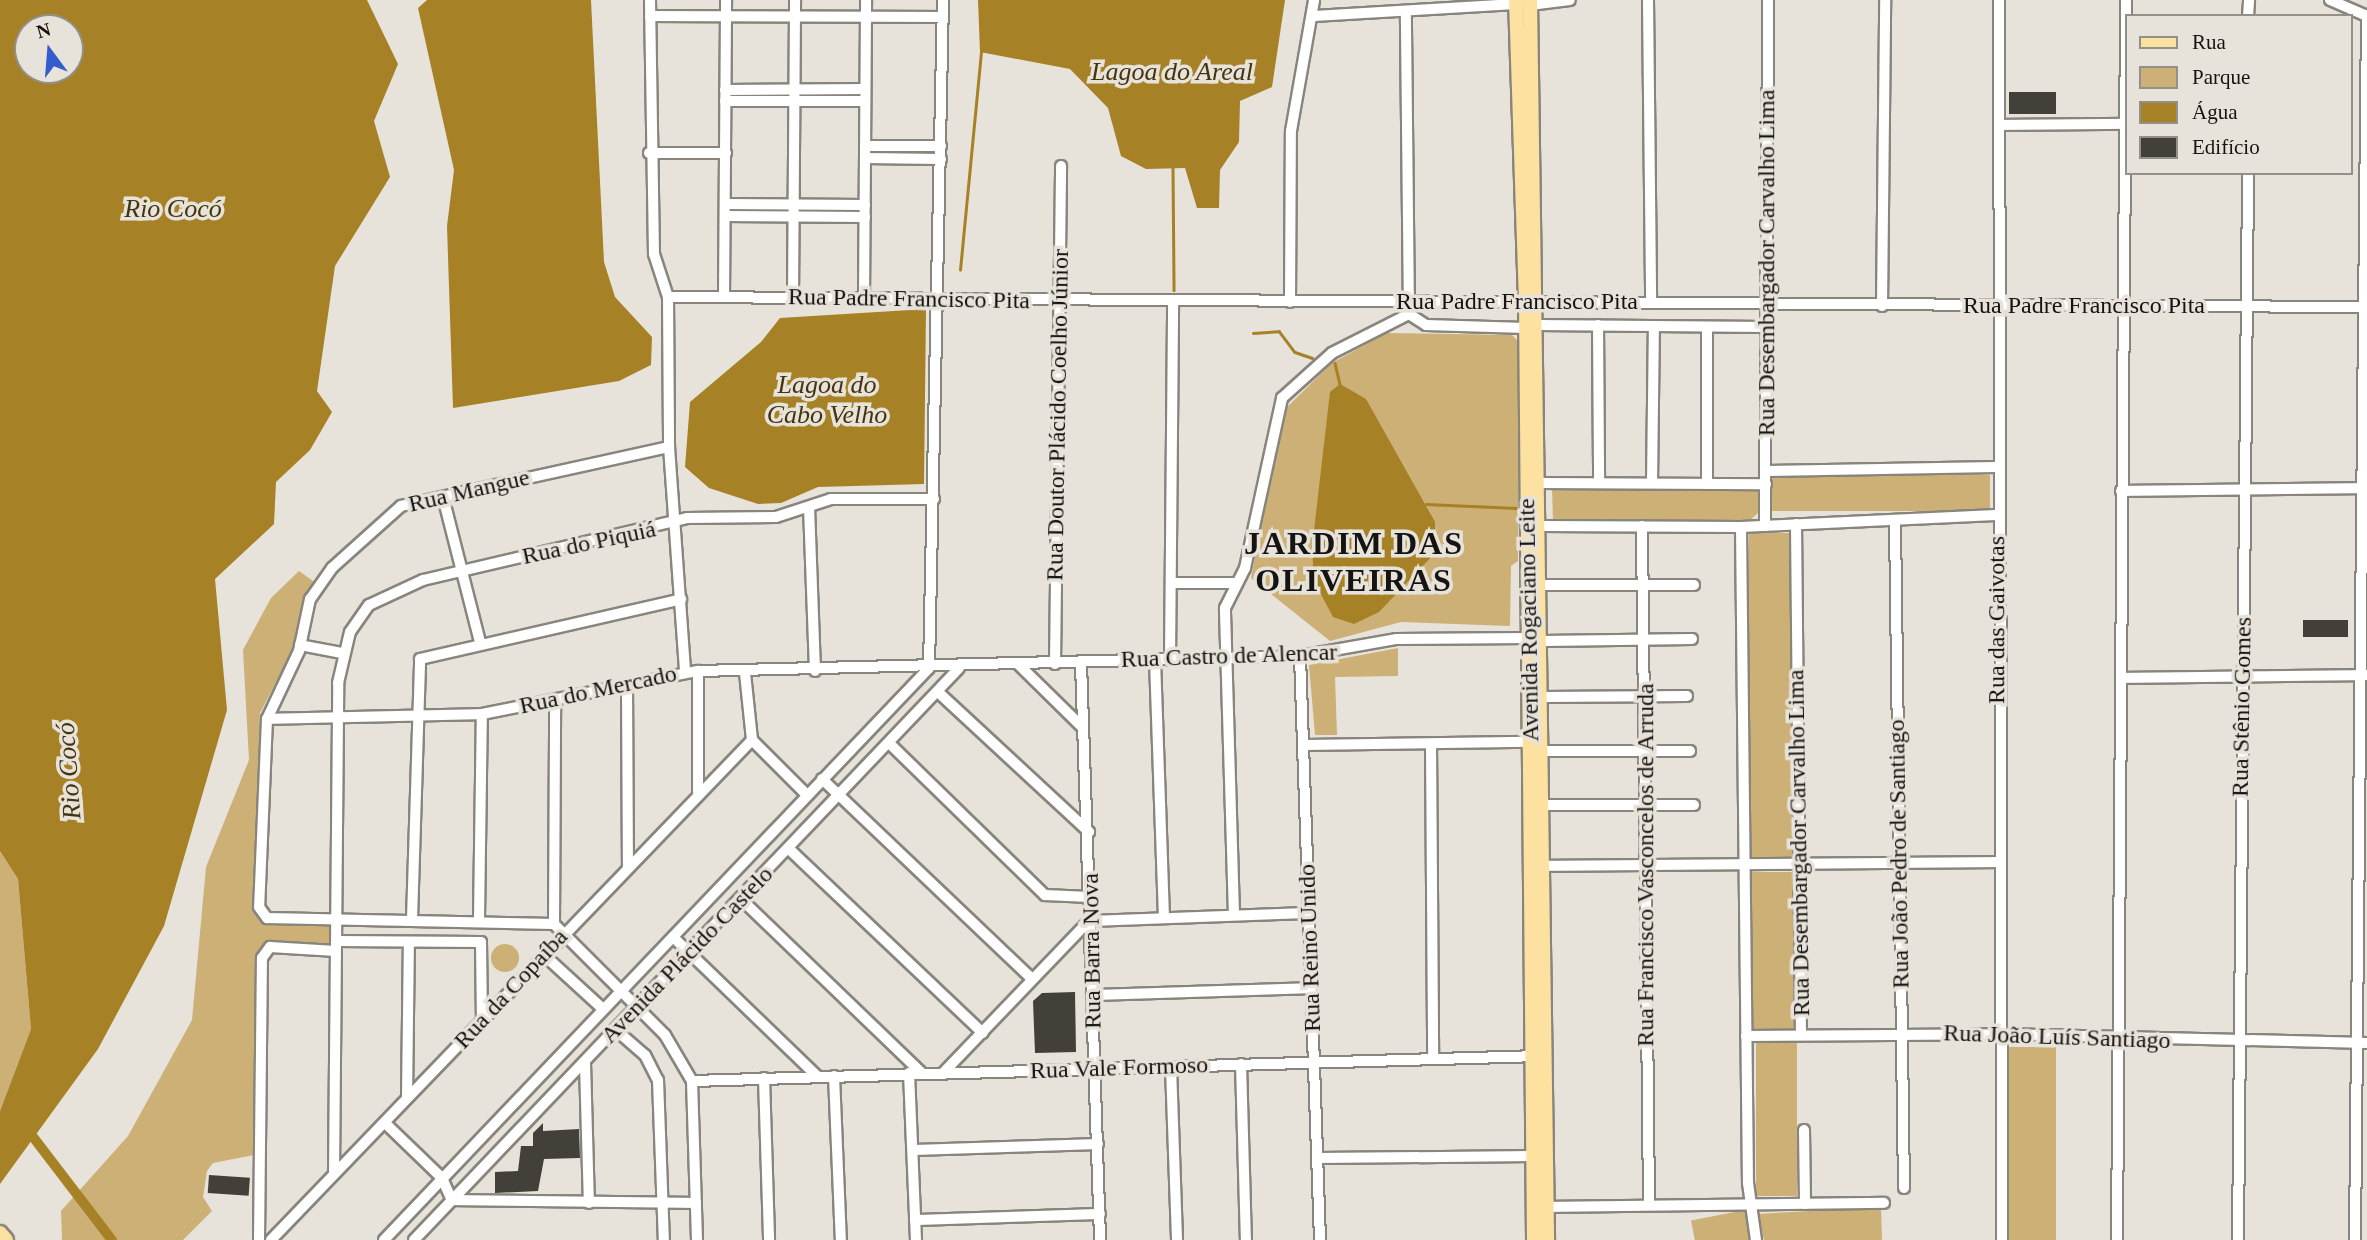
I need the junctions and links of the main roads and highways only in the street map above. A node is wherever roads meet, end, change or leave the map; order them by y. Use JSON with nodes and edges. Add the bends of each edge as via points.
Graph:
{"nodes":[{"id":1,"x":1523,"y":2,"type":"edge"},
{"id":2,"x":1535,"y":513,"type":"junction"},
{"id":3,"x":1536,"y":640,"type":"junction"},
{"id":4,"x":1538,"y":866,"type":"junction"},
{"id":5,"x":1539,"y":1056,"type":"junction"},
{"id":6,"x":0,"y":1233,"type":"edge"},
{"id":7,"x":6,"y":1240,"type":"edge"},
{"id":8,"x":1534,"y":1240,"type":"edge"},
{"id":9,"x":1547,"y":1240,"type":"edge"}],
"edges":[{"from":1,"to":2,"type":"main road","name":"Avenida Rogaciano Leite"},
{"from":2,"to":3,"type":"main road","name":"Avenida Rogaciano Leite"},
{"from":2,"to":3,"type":"main road","name":"Avenida Rogaciano Leite","via":[[1542,586]]},
{"from":3,"to":4,"type":"main road","name":"Avenida Rogaciano Leite","via":[[1530,742]]},
{"from":3,"to":4,"type":"main road","name":"Avenida Rogaciano Leite","via":[[1544,697],[1544,806]]},
{"from":4,"to":5,"type":"main road","name":"Avenida Rogaciano Leite"},
{"from":5,"to":8,"type":"main road","name":"Avenida Rogaciano Leite"},
{"from":5,"to":9,"type":"main road","name":"Avenida Rogaciano Leite"},
{"from":6,"to":7,"type":"main road"}]}
